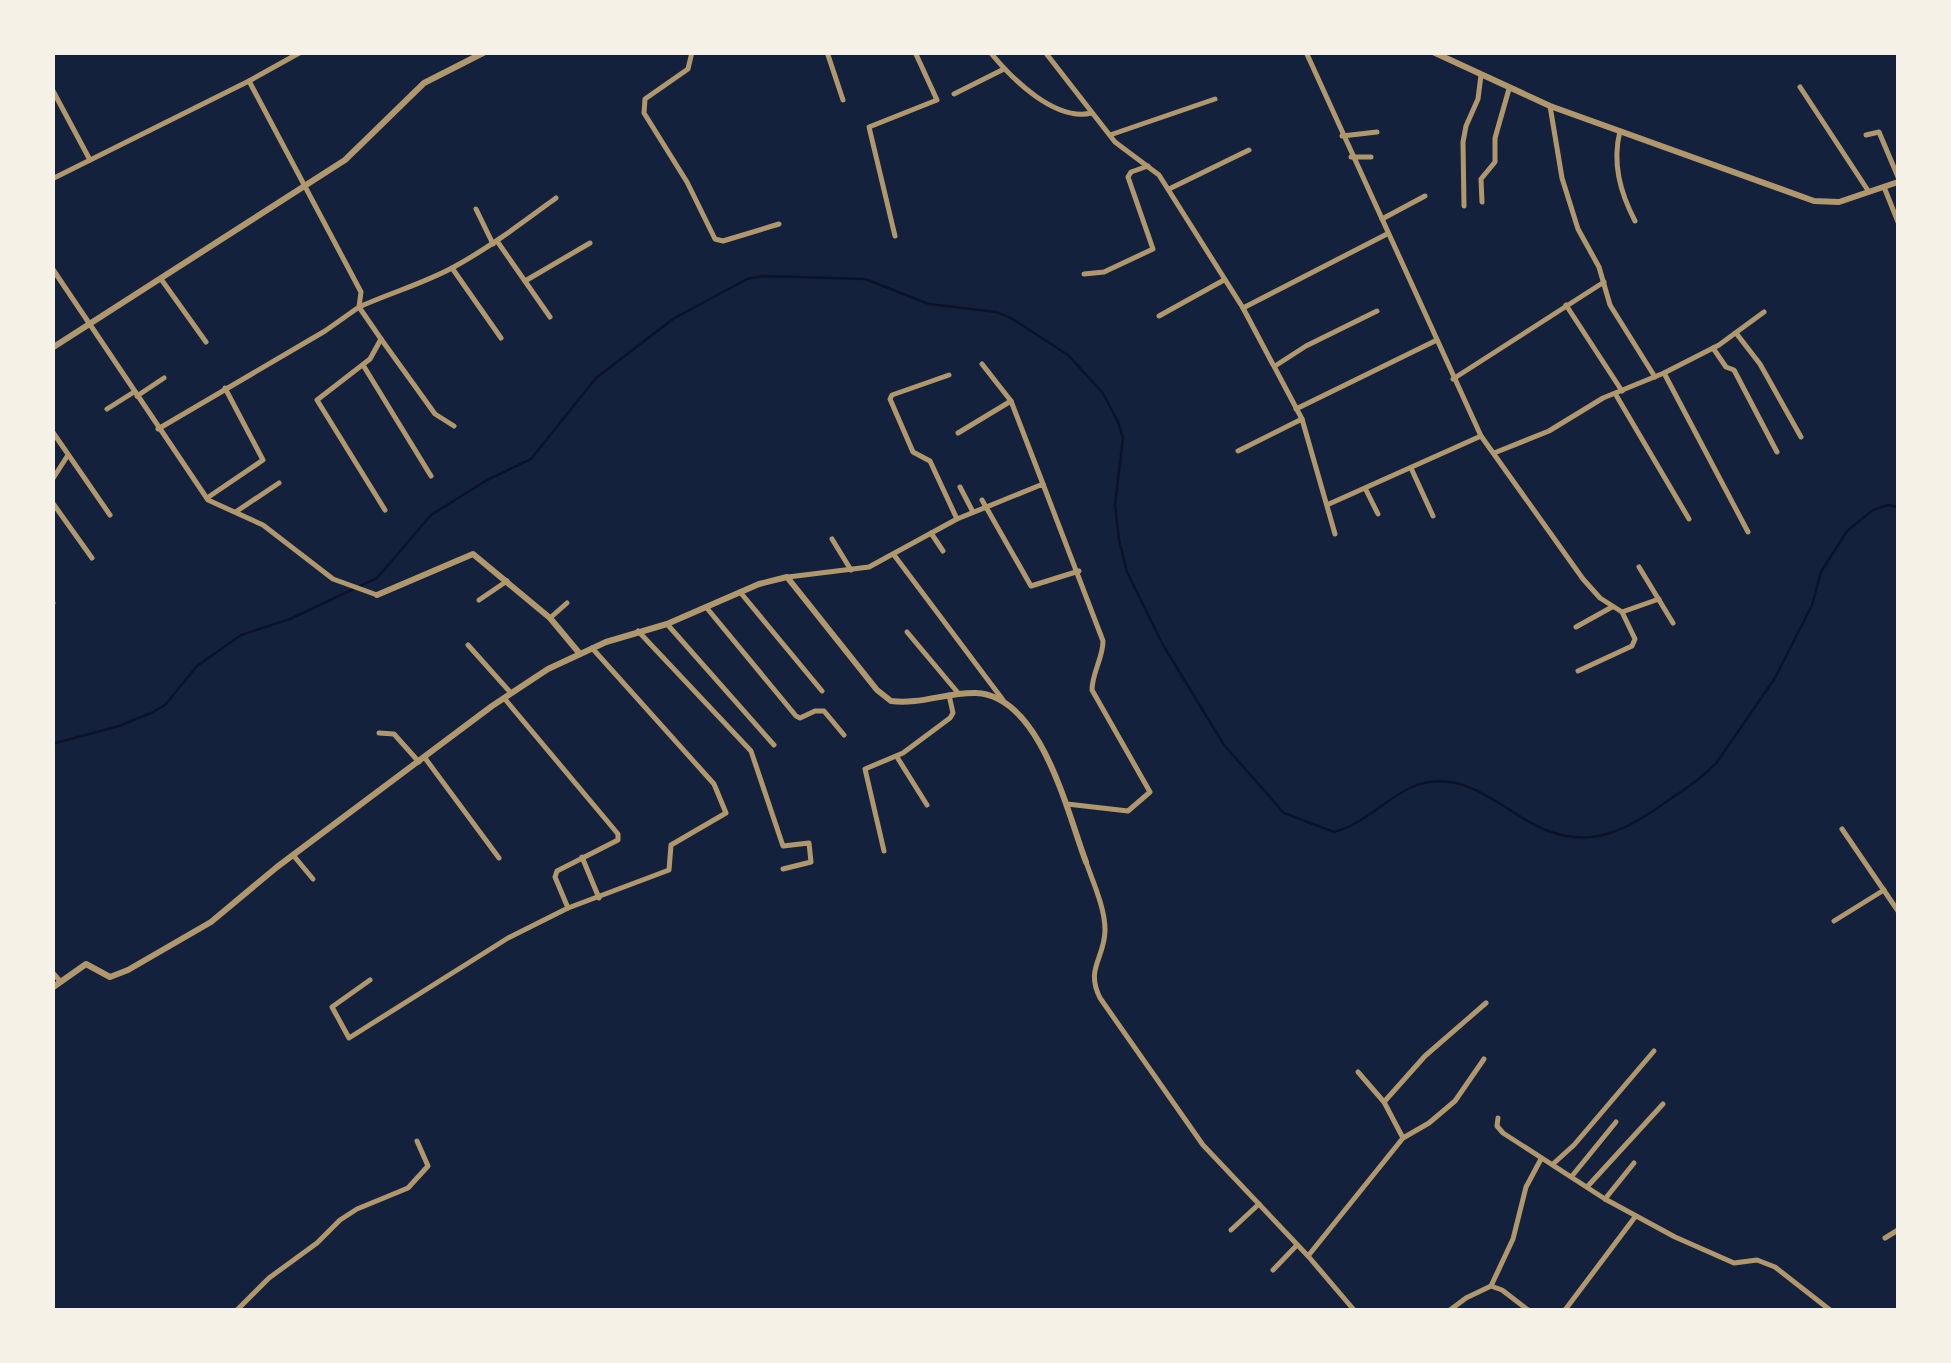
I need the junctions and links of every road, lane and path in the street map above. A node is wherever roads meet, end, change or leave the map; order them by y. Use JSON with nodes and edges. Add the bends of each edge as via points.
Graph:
{"nodes":[{"id":1,"x":301,"y":52,"type":"edge"},
{"id":2,"x":484,"y":52,"type":"edge"},
{"id":3,"x":692,"y":52,"type":"edge"},
{"id":4,"x":827,"y":52,"type":"edge"},
{"id":5,"x":915,"y":52,"type":"edge"},
{"id":6,"x":990,"y":52,"type":"edge"},
{"id":7,"x":1045,"y":52,"type":"edge"},
{"id":8,"x":1306,"y":52,"type":"edge"},
{"id":9,"x":1433,"y":52,"type":"edge"},
{"id":10,"x":1004,"y":69,"type":"junction"},
{"id":11,"x":1481,"y":75,"type":"junction"},
{"id":12,"x":249,"y":81,"type":"junction"},
{"id":13,"x":1800,"y":88,"type":"dead end"},
{"id":14,"x":52,"y":89,"type":"edge"},
{"id":15,"x":1509,"y":89,"type":"junction"},
{"id":16,"x":954,"y":94,"type":"dead end"},
{"id":17,"x":1215,"y":99,"type":"dead end"},
{"id":18,"x":843,"y":100,"type":"dead end"},
{"id":19,"x":1550,"y":106,"type":"junction"},
{"id":20,"x":1092,"y":113,"type":"junction"},
{"id":21,"x":1620,"y":131,"type":"junction"},
{"id":22,"x":1377,"y":132,"type":"dead end"},
{"id":23,"x":1866,"y":134,"type":"dead end"},
{"id":24,"x":1110,"y":135,"type":"junction"},
{"id":25,"x":1342,"y":136,"type":"junction"},
{"id":26,"x":1249,"y":150,"type":"dead end"},
{"id":27,"x":1371,"y":156,"type":"dead end"},
{"id":28,"x":1351,"y":157,"type":"junction"},
{"id":29,"x":90,"y":160,"type":"junction"},
{"id":30,"x":1148,"y":166,"type":"junction"},
{"id":31,"x":52,"y":179,"type":"edge"},
{"id":32,"x":1898,"y":180,"type":"edge"},
{"id":33,"x":306,"y":187,"type":"junction"},
{"id":34,"x":1884,"y":187,"type":"junction"},
{"id":35,"x":1169,"y":189,"type":"junction"},
{"id":36,"x":1869,"y":192,"type":"junction"},
{"id":37,"x":1426,"y":196,"type":"dead end"},
{"id":38,"x":556,"y":198,"type":"dead end"},
{"id":39,"x":1482,"y":202,"type":"dead end"},
{"id":40,"x":1464,"y":206,"type":"dead end"},
{"id":41,"x":476,"y":209,"type":"dead end"},
{"id":42,"x":1382,"y":219,"type":"junction"},
{"id":43,"x":1635,"y":221,"type":"dead end"},
{"id":44,"x":1898,"y":222,"type":"edge"},
{"id":45,"x":779,"y":224,"type":"dead end"},
{"id":46,"x":1388,"y":233,"type":"junction"},
{"id":47,"x":895,"y":236,"type":"dead end"},
{"id":48,"x":495,"y":242,"type":"junction"},
{"id":49,"x":590,"y":242,"type":"dead end"},
{"id":50,"x":52,"y":268,"type":"edge"},
{"id":51,"x":452,"y":268,"type":"junction"},
{"id":52,"x":1084,"y":274,"type":"dead end"},
{"id":53,"x":161,"y":279,"type":"junction"},
{"id":54,"x":525,"y":280,"type":"junction"},
{"id":55,"x":1224,"y":280,"type":"junction"},
{"id":56,"x":1604,"y":282,"type":"junction"},
{"id":57,"x":1566,"y":305,"type":"junction"},
{"id":58,"x":359,"y":307,"type":"junction"},
{"id":59,"x":1243,"y":308,"type":"junction"},
{"id":60,"x":1377,"y":311,"type":"dead end"},
{"id":61,"x":1764,"y":312,"type":"dead end"},
{"id":62,"x":1159,"y":316,"type":"dead end"},
{"id":63,"x":550,"y":317,"type":"dead end"},
{"id":64,"x":90,"y":324,"type":"junction"},
{"id":65,"x":1736,"y":333,"type":"junction"},
{"id":66,"x":501,"y":338,"type":"dead end"},
{"id":67,"x":381,"y":340,"type":"junction"},
{"id":68,"x":1437,"y":340,"type":"junction"},
{"id":69,"x":206,"y":342,"type":"dead end"},
{"id":70,"x":52,"y":348,"type":"edge"},
{"id":71,"x":1713,"y":348,"type":"junction"},
{"id":72,"x":982,"y":364,"type":"dead end"},
{"id":73,"x":363,"y":365,"type":"junction"},
{"id":74,"x":1275,"y":366,"type":"junction"},
{"id":75,"x":1664,"y":373,"type":"junction"},
{"id":76,"x":950,"y":375,"type":"dead end"},
{"id":77,"x":1654,"y":376,"type":"junction"},
{"id":78,"x":164,"y":378,"type":"dead end"},
{"id":79,"x":1453,"y":379,"type":"junction"},
{"id":80,"x":225,"y":388,"type":"junction"},
{"id":81,"x":1619,"y":393,"type":"junction"},
{"id":82,"x":135,"y":394,"type":"junction"},
{"id":83,"x":1011,"y":402,"type":"junction"},
{"id":84,"x":107,"y":409,"type":"dead end"},
{"id":85,"x":1296,"y":409,"type":"junction"},
{"id":86,"x":1302,"y":419,"type":"junction"},
{"id":87,"x":454,"y":426,"type":"dead end"},
{"id":88,"x":158,"y":429,"type":"junction"},
{"id":89,"x":52,"y":430,"type":"edge"},
{"id":90,"x":958,"y":433,"type":"dead end"},
{"id":91,"x":1481,"y":436,"type":"junction"},
{"id":92,"x":1802,"y":437,"type":"dead end"},
{"id":93,"x":1238,"y":451,"type":"dead end"},
{"id":94,"x":1777,"y":452,"type":"dead end"},
{"id":95,"x":1494,"y":453,"type":"junction"},
{"id":96,"x":68,"y":455,"type":"junction"},
{"id":97,"x":1411,"y":468,"type":"junction"},
{"id":98,"x":431,"y":476,"type":"dead end"},
{"id":99,"x":52,"y":480,"type":"edge"},
{"id":100,"x":279,"y":483,"type":"dead end"},
{"id":101,"x":1043,"y":484,"type":"junction"},
{"id":102,"x":960,"y":486,"type":"dead end"},
{"id":103,"x":1366,"y":490,"type":"junction"},
{"id":104,"x":207,"y":498,"type":"junction"},
{"id":105,"x":52,"y":502,"type":"edge"},
{"id":106,"x":983,"y":504,"type":"junction"},
{"id":107,"x":1328,"y":504,"type":"junction"},
{"id":108,"x":385,"y":510,"type":"dead end"},
{"id":109,"x":236,"y":511,"type":"junction"},
{"id":110,"x":973,"y":512,"type":"junction"},
{"id":111,"x":1378,"y":514,"type":"dead end"},
{"id":112,"x":110,"y":515,"type":"dead end"},
{"id":113,"x":1432,"y":516,"type":"dead end"},
{"id":114,"x":1689,"y":518,"type":"dead end"},
{"id":115,"x":957,"y":519,"type":"junction"},
{"id":116,"x":930,"y":532,"type":"junction"},
{"id":117,"x":1748,"y":532,"type":"dead end"},
{"id":118,"x":1334,"y":534,"type":"dead end"},
{"id":119,"x":832,"y":539,"type":"dead end"},
{"id":120,"x":943,"y":551,"type":"dead end"},
{"id":121,"x":894,"y":554,"type":"junction"},
{"id":122,"x":92,"y":558,"type":"dead end"},
{"id":123,"x":1640,"y":566,"type":"dead end"},
{"id":124,"x":851,"y":570,"type":"junction"},
{"id":125,"x":1079,"y":571,"type":"junction"},
{"id":126,"x":787,"y":577,"type":"junction"},
{"id":127,"x":507,"y":581,"type":"junction"},
{"id":128,"x":740,"y":592,"type":"junction"},
{"id":129,"x":377,"y":595,"type":"joint"},
{"id":130,"x":1659,"y":599,"type":"junction"},
{"id":131,"x":479,"y":600,"type":"dead end"},
{"id":132,"x":567,"y":604,"type":"dead end"},
{"id":133,"x":706,"y":607,"type":"junction"},
{"id":134,"x":1612,"y":607,"type":"junction"},
{"id":135,"x":1622,"y":612,"type":"junction"},
{"id":136,"x":550,"y":618,"type":"junction"},
{"id":137,"x":1673,"y":623,"type":"dead end"},
{"id":138,"x":667,"y":624,"type":"junction"},
{"id":139,"x":1576,"y":628,"type":"dead end"},
{"id":140,"x":638,"y":631,"type":"junction"},
{"id":141,"x":907,"y":632,"type":"dead end"},
{"id":142,"x":468,"y":645,"type":"dead end"},
{"id":143,"x":592,"y":648,"type":"junction"},
{"id":144,"x":580,"y":654,"type":"junction"},
{"id":145,"x":1578,"y":671,"type":"dead end"},
{"id":146,"x":822,"y":691,"type":"dead end"},
{"id":147,"x":959,"y":694,"type":"junction"},
{"id":148,"x":949,"y":695,"type":"junction"},
{"id":149,"x":508,"y":696,"type":"junction"},
{"id":150,"x":1002,"y":700,"type":"junction"},
{"id":151,"x":380,"y":733,"type":"dead end"},
{"id":152,"x":844,"y":735,"type":"dead end"},
{"id":153,"x":774,"y":745,"type":"dead end"},
{"id":154,"x":897,"y":756,"type":"junction"},
{"id":155,"x":422,"y":760,"type":"junction"},
{"id":156,"x":927,"y":804,"type":"dead end"},
{"id":157,"x":1064,"y":804,"type":"junction"},
{"id":158,"x":1842,"y":829,"type":"dead end"},
{"id":159,"x":884,"y":851,"type":"dead end"},
{"id":160,"x":293,"y":855,"type":"junction"},
{"id":161,"x":582,"y":856,"type":"junction"},
{"id":162,"x":499,"y":858,"type":"dead end"},
{"id":163,"x":1086,"y":862,"type":"joint"},
{"id":164,"x":784,"y":869,"type":"dead end"},
{"id":165,"x":313,"y":880,"type":"dead end"},
{"id":166,"x":1884,"y":890,"type":"junction"},
{"id":167,"x":599,"y":898,"type":"junction"},
{"id":168,"x":1896,"y":903,"type":"edge"},
{"id":169,"x":568,"y":908,"type":"junction"},
{"id":170,"x":1898,"y":911,"type":"edge"},
{"id":171,"x":1834,"y":922,"type":"dead end"},
{"id":172,"x":52,"y":972,"type":"edge"},
{"id":173,"x":370,"y":980,"type":"dead end"},
{"id":174,"x":60,"y":981,"type":"junction"},
{"id":175,"x":52,"y":988,"type":"edge"},
{"id":176,"x":1486,"y":1003,"type":"dead end"},
{"id":177,"x":1654,"y":1050,"type":"dead end"},
{"id":178,"x":1484,"y":1060,"type":"dead end"},
{"id":179,"x":1358,"y":1072,"type":"dead end"},
{"id":180,"x":1384,"y":1102,"type":"junction"},
{"id":181,"x":1663,"y":1104,"type":"dead end"},
{"id":182,"x":1498,"y":1118,"type":"dead end"},
{"id":183,"x":1616,"y":1122,"type":"dead end"},
{"id":184,"x":1403,"y":1138,"type":"junction"},
{"id":185,"x":416,"y":1141,"type":"dead end"},
{"id":186,"x":1541,"y":1159,"type":"junction"},
{"id":187,"x":1634,"y":1163,"type":"dead end"},
{"id":188,"x":1553,"y":1164,"type":"junction"},
{"id":189,"x":1572,"y":1176,"type":"junction"},
{"id":190,"x":1587,"y":1187,"type":"junction"},
{"id":191,"x":1605,"y":1199,"type":"junction"},
{"id":192,"x":1259,"y":1204,"type":"junction"},
{"id":193,"x":1636,"y":1216,"type":"junction"},
{"id":194,"x":1230,"y":1230,"type":"dead end"},
{"id":195,"x":1898,"y":1230,"type":"edge"},
{"id":196,"x":1885,"y":1238,"type":"dead end"},
{"id":197,"x":1297,"y":1245,"type":"junction"},
{"id":198,"x":1308,"y":1256,"type":"junction"},
{"id":199,"x":1273,"y":1270,"type":"dead end"},
{"id":200,"x":1491,"y":1286,"type":"junction"},
{"id":201,"x":238,"y":1310,"type":"edge"},
{"id":202,"x":1354,"y":1310,"type":"edge"},
{"id":203,"x":1450,"y":1310,"type":"edge"},
{"id":204,"x":1528,"y":1310,"type":"edge"},
{"id":205,"x":1565,"y":1310,"type":"edge"},
{"id":206,"x":1830,"y":1310,"type":"edge"}],
"edges":[{"from":1,"to":12,"type":"street"},
{"from":2,"to":33,"type":"street","via":[[416,91],[364,145]]},
{"from":3,"to":45,"type":"street","via":[[688,68],[645,99],[644,114],[715,239]]},
{"from":4,"to":18,"type":"street"},
{"from":5,"to":47,"type":"street","via":[[937,100],[869,127]]},
{"from":6,"to":10,"type":"street"},
{"from":7,"to":20,"type":"street"},
{"from":8,"to":25,"type":"street"},
{"from":9,"to":11,"type":"street"},
{"from":10,"to":16,"type":"street"},
{"from":10,"to":20,"type":"street","via":[[1054,106]]},
{"from":11,"to":15,"type":"street"},
{"from":11,"to":40,"type":"street","via":[[1463,142]]},
{"from":12,"to":29,"type":"street"},
{"from":12,"to":33,"type":"street"},
{"from":13,"to":36,"type":"street"},
{"from":14,"to":29,"type":"street"},
{"from":15,"to":19,"type":"street"},
{"from":15,"to":39,"type":"street","via":[[1494,165],[1481,179]]},
{"from":17,"to":24,"type":"street"},
{"from":19,"to":21,"type":"street"},
{"from":19,"to":56,"type":"street","via":[[1570,208]]},
{"from":20,"to":24,"type":"street"},
{"from":21,"to":36,"type":"street","via":[[1814,201],[1839,202]]},
{"from":21,"to":43,"type":"street","via":[[1616,166]]},
{"from":22,"to":25,"type":"street"},
{"from":23,"to":32,"type":"street","via":[[1878,131]]},
{"from":24,"to":30,"type":"street"},
{"from":25,"to":28,"type":"street"},
{"from":26,"to":35,"type":"street"},
{"from":27,"to":28,"type":"street"},
{"from":28,"to":42,"type":"street"},
{"from":29,"to":31,"type":"street"},
{"from":30,"to":35,"type":"street"},
{"from":30,"to":52,"type":"street","via":[[1128,176],[1153,248],[1104,272]]},
{"from":32,"to":34,"type":"street"},
{"from":33,"to":53,"type":"street"},
{"from":33,"to":58,"type":"street","via":[[360,292]]},
{"from":34,"to":36,"type":"street"},
{"from":34,"to":44,"type":"street"},
{"from":35,"to":55,"type":"street"},
{"from":37,"to":42,"type":"street"},
{"from":38,"to":48,"type":"street"},
{"from":41,"to":48,"type":"street"},
{"from":42,"to":46,"type":"street"},
{"from":46,"to":59,"type":"street"},
{"from":46,"to":68,"type":"street"},
{"from":48,"to":51,"type":"street"},
{"from":48,"to":54,"type":"street"},
{"from":49,"to":54,"type":"street"},
{"from":50,"to":64,"type":"street"},
{"from":51,"to":58,"type":"street"},
{"from":51,"to":66,"type":"street"},
{"from":53,"to":64,"type":"street"},
{"from":53,"to":69,"type":"street"},
{"from":54,"to":63,"type":"street"},
{"from":55,"to":59,"type":"street"},
{"from":55,"to":62,"type":"street"},
{"from":56,"to":57,"type":"street"},
{"from":56,"to":77,"type":"street","via":[[1610,306]]},
{"from":57,"to":79,"type":"street"},
{"from":57,"to":81,"type":"street"},
{"from":58,"to":67,"type":"street"},
{"from":58,"to":80,"type":"street"},
{"from":59,"to":74,"type":"street"},
{"from":60,"to":74,"type":"street"},
{"from":61,"to":65,"type":"street"},
{"from":64,"to":70,"type":"street"},
{"from":64,"to":82,"type":"street"},
{"from":65,"to":71,"type":"street"},
{"from":65,"to":92,"type":"street"},
{"from":67,"to":73,"type":"street"},
{"from":67,"to":87,"type":"street","via":[[435,414]]},
{"from":68,"to":79,"type":"street"},
{"from":68,"to":85,"type":"street"},
{"from":71,"to":75,"type":"street"},
{"from":71,"to":94,"type":"street","via":[[1734,370]]},
{"from":72,"to":83,"type":"street"},
{"from":73,"to":98,"type":"street"},
{"from":73,"to":108,"type":"street","via":[[317,400]]},
{"from":74,"to":85,"type":"street"},
{"from":75,"to":77,"type":"street"},
{"from":75,"to":117,"type":"street"},
{"from":76,"to":115,"type":"street","via":[[890,398],[913,452],[930,461]]},
{"from":77,"to":81,"type":"street"},
{"from":78,"to":82,"type":"street"},
{"from":79,"to":91,"type":"street"},
{"from":80,"to":88,"type":"street"},
{"from":80,"to":104,"type":"street","via":[[263,462]]},
{"from":81,"to":95,"type":"street"},
{"from":81,"to":114,"type":"street"},
{"from":82,"to":84,"type":"street"},
{"from":82,"to":88,"type":"street"},
{"from":83,"to":90,"type":"street"},
{"from":83,"to":101,"type":"street"},
{"from":85,"to":86,"type":"street"},
{"from":86,"to":93,"type":"street"},
{"from":86,"to":107,"type":"street"},
{"from":88,"to":104,"type":"street"},
{"from":89,"to":96,"type":"street"},
{"from":91,"to":95,"type":"street"},
{"from":91,"to":97,"type":"street"},
{"from":95,"to":134,"type":"street","via":[[1573,566]]},
{"from":96,"to":99,"type":"street"},
{"from":96,"to":112,"type":"street"},
{"from":97,"to":103,"type":"street"},
{"from":97,"to":113,"type":"street"},
{"from":100,"to":109,"type":"street"},
{"from":101,"to":106,"type":"street"},
{"from":101,"to":125,"type":"street"},
{"from":102,"to":110,"type":"street"},
{"from":103,"to":107,"type":"street"},
{"from":103,"to":111,"type":"street"},
{"from":104,"to":109,"type":"street"},
{"from":105,"to":122,"type":"street"},
{"from":106,"to":110,"type":"street"},
{"from":106,"to":125,"type":"street","via":[[1031,586]]},
{"from":107,"to":118,"type":"street"},
{"from":109,"to":129,"type":"street","via":[[347,586]]},
{"from":110,"to":115,"type":"street"},
{"from":115,"to":116,"type":"street"},
{"from":116,"to":120,"type":"street"},
{"from":116,"to":121,"type":"street"},
{"from":119,"to":124,"type":"street"},
{"from":121,"to":124,"type":"street"},
{"from":121,"to":150,"type":"street"},
{"from":123,"to":130,"type":"street"},
{"from":124,"to":126,"type":"street"},
{"from":125,"to":157,"type":"street","via":[[1103,640],[1092,690],[1150,792],[1128,812]]},
{"from":126,"to":128,"type":"street"},
{"from":126,"to":148,"type":"street","via":[[884,696],[896,702]]},
{"from":127,"to":129,"type":"street","via":[[473,554]]},
{"from":127,"to":131,"type":"street"},
{"from":127,"to":136,"type":"street"},
{"from":128,"to":133,"type":"street"},
{"from":128,"to":146,"type":"street"},
{"from":130,"to":135,"type":"street"},
{"from":130,"to":137,"type":"street"},
{"from":132,"to":136,"type":"street"},
{"from":133,"to":138,"type":"street"},
{"from":133,"to":152,"type":"street","via":[[796,716],[824,711]]},
{"from":134,"to":135,"type":"street"},
{"from":134,"to":139,"type":"street"},
{"from":135,"to":145,"type":"street","via":[[1632,646]]},
{"from":136,"to":144,"type":"street"},
{"from":138,"to":140,"type":"street"},
{"from":138,"to":153,"type":"street"},
{"from":140,"to":143,"type":"street"},
{"from":140,"to":164,"type":"street","via":[[751,751],[783,846],[809,844],[811,862]]},
{"from":141,"to":147,"type":"street"},
{"from":142,"to":149,"type":"street"},
{"from":143,"to":144,"type":"street"},
{"from":143,"to":167,"type":"street","via":[[714,784],[726,810],[671,845],[669,870]]},
{"from":144,"to":149,"type":"street"},
{"from":147,"to":148,"type":"street"},
{"from":147,"to":150,"type":"street"},
{"from":148,"to":154,"type":"street","via":[[952,716]]},
{"from":149,"to":155,"type":"street"},
{"from":149,"to":161,"type":"street","via":[[619,836]]},
{"from":150,"to":157,"type":"street","via":[[1035,733]]},
{"from":151,"to":155,"type":"street","via":[[394,734]]},
{"from":154,"to":156,"type":"street"},
{"from":154,"to":159,"type":"street","via":[[864,772]]},
{"from":155,"to":160,"type":"street"},
{"from":155,"to":162,"type":"street"},
{"from":157,"to":163,"type":"street"},
{"from":158,"to":166,"type":"street"},
{"from":160,"to":165,"type":"street"},
{"from":160,"to":174,"type":"street","via":[[212,922],[128,970],[110,977],[86,964]]},
{"from":161,"to":167,"type":"street"},
{"from":161,"to":169,"type":"street","via":[[555,874]]},
{"from":163,"to":192,"type":"street","via":[[1105,934],[1094,970],[1100,998],[1175,1109]]},
{"from":166,"to":168,"type":"street"},
{"from":166,"to":171,"type":"street"},
{"from":167,"to":169,"type":"street"},
{"from":168,"to":170,"type":"street"},
{"from":169,"to":173,"type":"street","via":[[349,1038],[332,1007]]},
{"from":172,"to":174,"type":"street"},
{"from":174,"to":175,"type":"street"},
{"from":176,"to":180,"type":"street"},
{"from":177,"to":188,"type":"street"},
{"from":178,"to":184,"type":"street","via":[[1446,1109]]},
{"from":179,"to":180,"type":"street"},
{"from":180,"to":184,"type":"street"},
{"from":181,"to":190,"type":"street"},
{"from":182,"to":186,"type":"street","via":[[1499,1130]]},
{"from":183,"to":189,"type":"street"},
{"from":184,"to":198,"type":"street"},
{"from":185,"to":201,"type":"street","via":[[428,1166],[408,1188],[340,1220]]},
{"from":186,"to":188,"type":"street"},
{"from":186,"to":200,"type":"street"},
{"from":187,"to":191,"type":"street"},
{"from":188,"to":189,"type":"street"},
{"from":189,"to":190,"type":"street"},
{"from":190,"to":191,"type":"street"},
{"from":191,"to":193,"type":"street"},
{"from":192,"to":194,"type":"street"},
{"from":192,"to":197,"type":"street"},
{"from":193,"to":205,"type":"street"},
{"from":193,"to":206,"type":"street","via":[[1734,1263],[1765,1261]]},
{"from":195,"to":196,"type":"street"},
{"from":197,"to":198,"type":"street"},
{"from":197,"to":199,"type":"street"},
{"from":198,"to":202,"type":"street"},
{"from":200,"to":203,"type":"street"},
{"from":200,"to":204,"type":"street"}]}
